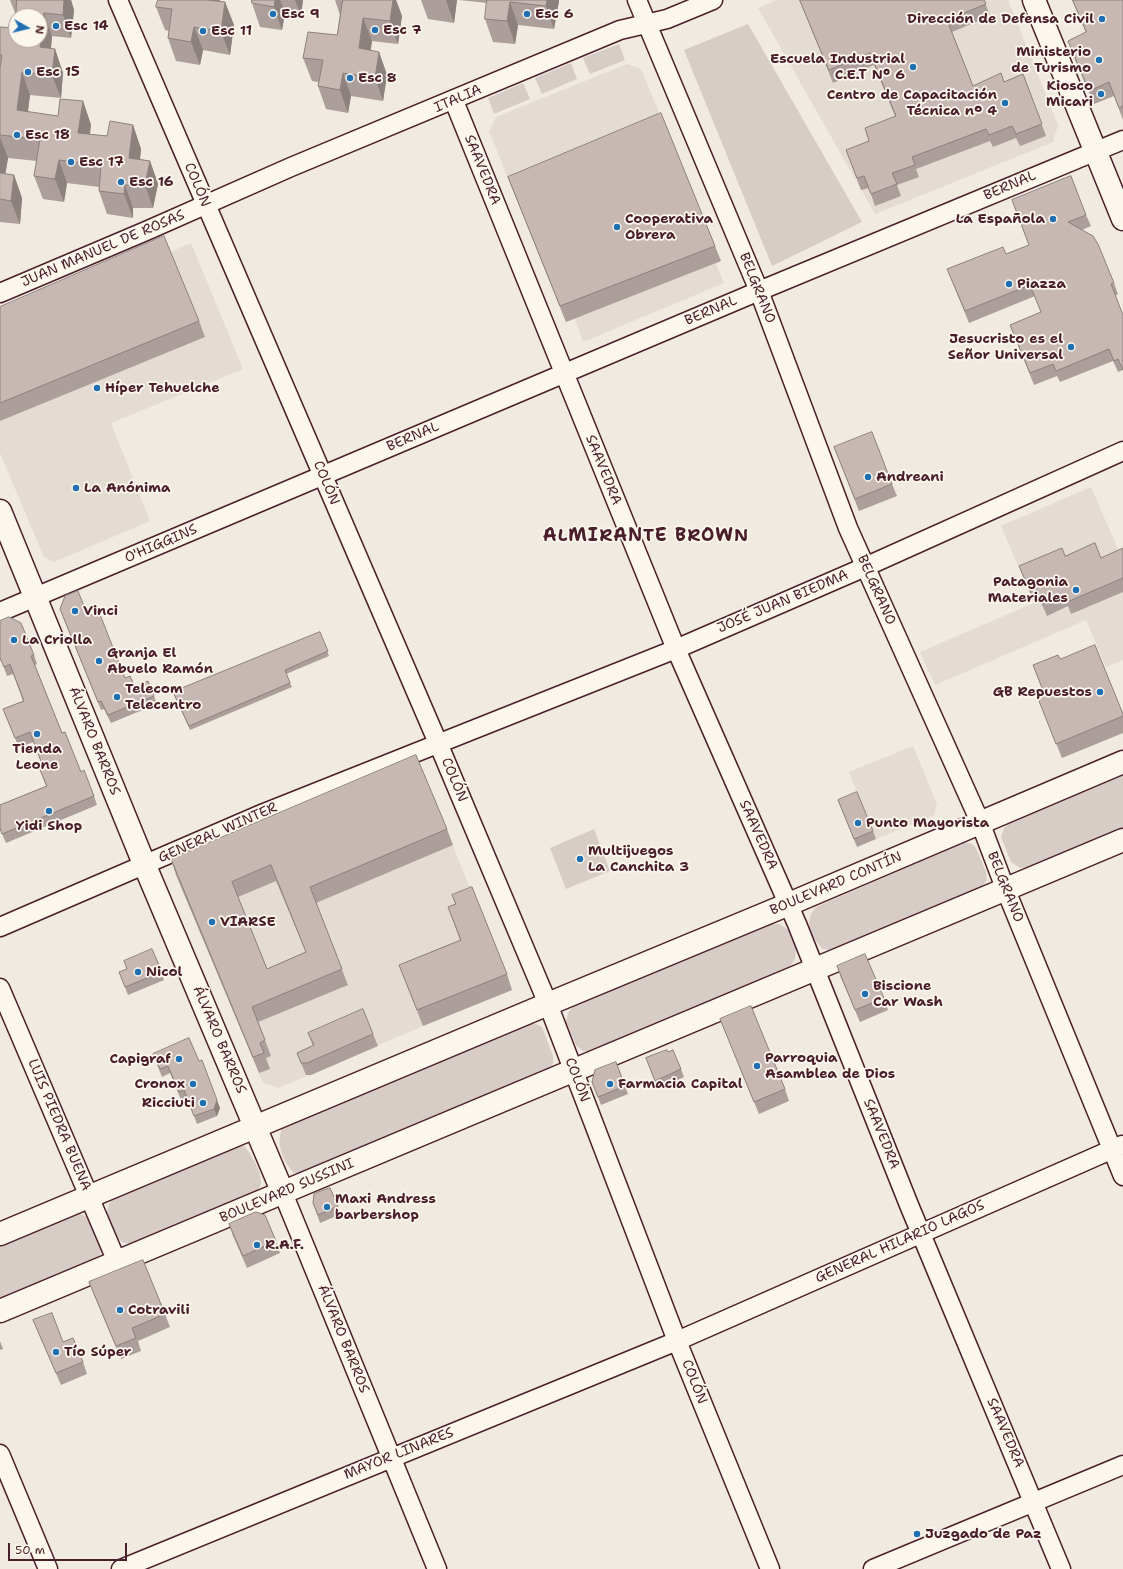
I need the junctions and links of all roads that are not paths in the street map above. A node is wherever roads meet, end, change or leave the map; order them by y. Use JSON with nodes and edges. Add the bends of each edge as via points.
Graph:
{"nodes":[{"id":1,"x":118,"y":0,"type":"edge"},
{"id":2,"x":637,"y":0,"type":"edge"},
{"id":3,"x":713,"y":0,"type":"edge"},
{"id":4,"x":1034,"y":0,"type":"edge"},
{"id":5,"x":131,"y":11,"type":"edge"},
{"id":6,"x":648,"y":23,"type":"junction"},
{"id":7,"x":454,"y":101,"type":"junction"},
{"id":8,"x":1123,"y":140,"type":"edge"},
{"id":9,"x":1096,"y":151,"type":"junction"},
{"id":10,"x":211,"y":203,"type":"junction"},
{"id":11,"x":1123,"y":219,"type":"edge"},
{"id":12,"x":759,"y":291,"type":"junction"},
{"id":13,"x":0,"y":293,"type":"edge"},
{"id":14,"x":564,"y":374,"type":"junction"},
{"id":15,"x":1123,"y":451,"type":"edge"},
{"id":16,"x":322,"y":476,"type":"junction"},
{"id":17,"x":0,"y":511,"type":"edge"},
{"id":18,"x":865,"y":567,"type":"junction"},
{"id":19,"x":35,"y":598,"type":"junction"},
{"id":20,"x":0,"y":612,"type":"edge"},
{"id":21,"x":676,"y":649,"type":"junction"},
{"id":22,"x":438,"y":743,"type":"junction"},
{"id":23,"x":1123,"y":762,"type":"edge"},
{"id":24,"x":980,"y":822,"type":"junction"},
{"id":25,"x":1123,"y":840,"type":"edge"},
{"id":26,"x":145,"y":866,"type":"junction"},
{"id":27,"x":1005,"y":888,"type":"junction"},
{"id":28,"x":789,"y":904,"type":"junction"},
{"id":29,"x":0,"y":927,"type":"edge"},
{"id":30,"x":814,"y":969,"type":"junction"},
{"id":31,"x":0,"y":988,"type":"edge"},
{"id":32,"x":548,"y":1004,"type":"junction"},
{"id":33,"x":574,"y":1072,"type":"junction"},
{"id":34,"x":256,"y":1127,"type":"junction"},
{"id":35,"x":1117,"y":1147,"type":"edge"},
{"id":36,"x":1123,"y":1176,"type":"edge"},
{"id":37,"x":283,"y":1193,"type":"junction"},
{"id":38,"x":89,"y":1196,"type":"junction"},
{"id":39,"x":921,"y":1233,"type":"junction"},
{"id":40,"x":0,"y":1234,"type":"edge"},
{"id":41,"x":117,"y":1262,"type":"junction"},
{"id":42,"x":0,"y":1311,"type":"edge"},
{"id":43,"x":677,"y":1341,"type":"junction"},
{"id":44,"x":0,"y":1454,"type":"edge"},
{"id":45,"x":392,"y":1457,"type":"junction"},
{"id":46,"x":1123,"y":1465,"type":"edge"},
{"id":47,"x":1034,"y":1502,"type":"junction"},
{"id":48,"x":48,"y":1569,"type":"edge"},
{"id":49,"x":121,"y":1569,"type":"edge"},
{"id":50,"x":437,"y":1569,"type":"edge"},
{"id":51,"x":770,"y":1569,"type":"edge"},
{"id":52,"x":873,"y":1569,"type":"edge"},
{"id":53,"x":1061,"y":1569,"type":"edge"}],
"edges":[{"from":1,"to":5,"type":"street","name":"COLÓN"},
{"from":2,"to":6,"type":"street","name":"BELGRANO"},
{"from":3,"to":6,"type":"street","name":"ITALIA","via":[[667,19]]},
{"from":4,"to":9,"type":"main road"},
{"from":5,"to":10,"type":"street","name":"COLÓN"},
{"from":6,"to":7,"type":"street","name":"ITALIA","via":[[620,30]]},
{"from":6,"to":12,"type":"street","name":"BELGRANO"},
{"from":7,"to":10,"type":"street","name":"ITALIA","via":[[291,167]]},
{"from":7,"to":14,"type":"street","name":"SAAVEDRA"},
{"from":8,"to":9,"type":"street","name":"BERNAL"},
{"from":9,"to":11,"type":"main road"},
{"from":9,"to":12,"type":"street","name":"BERNAL"},
{"from":10,"to":13,"type":"street","name":"JUAN MANUEL DE ROSAS"},
{"from":10,"to":16,"type":"street","name":"COLÓN"},
{"from":12,"to":14,"type":"street","name":"BERNAL"},
{"from":12,"to":18,"type":"street","name":"BELGRANO"},
{"from":14,"to":16,"type":"street","name":"BERNAL"},
{"from":14,"to":21,"type":"street","name":"SAAVEDRA"},
{"from":15,"to":18,"type":"street","name":"JOSÉ JUAN BIEDMA"},
{"from":16,"to":19,"type":"street","name":"O'HIGGINS"},
{"from":16,"to":22,"type":"street","name":"COLÓN"},
{"from":17,"to":19,"type":"main road","name":"ÁLVARO BARROS"},
{"from":18,"to":21,"type":"street","name":"JOSÉ JUAN BIEDMA"},
{"from":18,"to":24,"type":"street","name":"BELGRANO"},
{"from":19,"to":20,"type":"street","name":"O'HIGGINS"},
{"from":19,"to":26,"type":"main road","name":"ÁLVARO BARROS"},
{"from":21,"to":22,"type":"street","name":"JOSÉ JUAN BIEDMA"},
{"from":21,"to":28,"type":"street","name":"SAAVEDRA"},
{"from":22,"to":26,"type":"street","name":"GENERAL WINTER","via":[[264,813]]},
{"from":22,"to":32,"type":"street","name":"COLÓN"},
{"from":23,"to":24,"type":"main road","name":"BOULEVARD CONTÍN"},
{"from":24,"to":27,"type":"street","name":"BELGRANO"},
{"from":24,"to":28,"type":"main road","name":"BOULEVARD CONTÍN"},
{"from":25,"to":27,"type":"main road"},
{"from":26,"to":29,"type":"street","name":"GENERAL WINTER"},
{"from":26,"to":34,"type":"main road","name":"ÁLVARO BARROS"},
{"from":27,"to":30,"type":"main road"},
{"from":27,"to":35,"type":"street","name":"BELGRANO"},
{"from":28,"to":30,"type":"street","name":"SAAVEDRA"},
{"from":28,"to":32,"type":"main road","name":"BOULEVARD CONTÍN"},
{"from":30,"to":33,"type":"main road"},
{"from":30,"to":39,"type":"street","name":"SAAVEDRA"},
{"from":31,"to":38,"type":"street","name":"LUIS PIEDRA BUENA"},
{"from":32,"to":33,"type":"street","name":"COLÓN"},
{"from":32,"to":34,"type":"main road"},
{"from":33,"to":37,"type":"main road","name":"BOULEVARD SUSSINI"},
{"from":33,"to":43,"type":"street","name":"COLÓN"},
{"from":34,"to":37,"type":"main road","name":"ÁLVARO BARROS"},
{"from":34,"to":38,"type":"main road"},
{"from":35,"to":36,"type":"street","name":"BELGRANO"},
{"from":35,"to":39,"type":"street","name":"GENERAL HILARIO LAGOS"},
{"from":37,"to":41,"type":"main road","name":"BOULEVARD SUSSINI"},
{"from":37,"to":45,"type":"street","name":"ÁLVARO BARROS"},
{"from":38,"to":40,"type":"main road"},
{"from":38,"to":41,"type":"street","name":"LUIS PIEDRA BUENA"},
{"from":39,"to":43,"type":"street","name":"GENERAL HILARIO LAGOS"},
{"from":39,"to":47,"type":"street","name":"SAAVEDRA"},
{"from":41,"to":42,"type":"main road","name":"BOULEVARD SUSSINI"},
{"from":43,"to":45,"type":"street","name":"MAYOR LINARES"},
{"from":43,"to":51,"type":"street","name":"COLÓN"},
{"from":44,"to":48,"type":"street"},
{"from":45,"to":49,"type":"street","name":"MAYOR LINARES"},
{"from":45,"to":50,"type":"street","name":"ÁLVARO BARROS"},
{"from":46,"to":47,"type":"street"},
{"from":47,"to":52,"type":"street"},
{"from":47,"to":53,"type":"street","name":"SAAVEDRA"}]}
